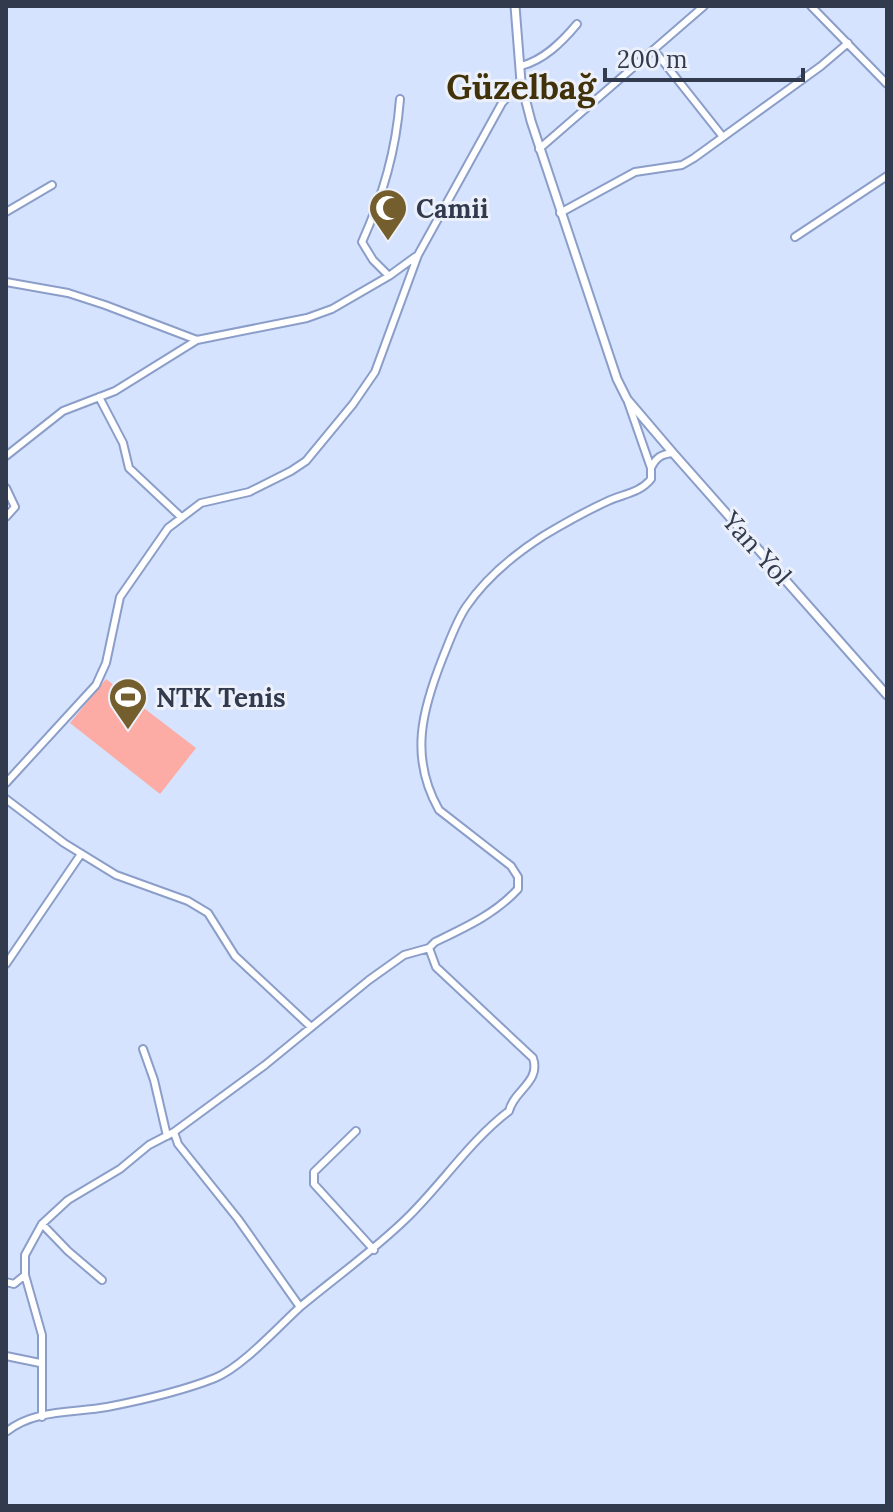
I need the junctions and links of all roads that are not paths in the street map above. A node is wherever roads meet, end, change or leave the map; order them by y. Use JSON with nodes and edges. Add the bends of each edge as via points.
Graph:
{"nodes":[{"id":1,"x":515,"y":6,"type":"edge"},
{"id":2,"x":704,"y":6,"type":"edge"},
{"id":3,"x":811,"y":6,"type":"edge"},
{"id":4,"x":577,"y":24,"type":"dead end"},
{"id":5,"x":848,"y":43,"type":"junction"},
{"id":6,"x":654,"y":50,"type":"junction"},
{"id":7,"x":521,"y":66,"type":"junction"},
{"id":8,"x":521,"y":82,"type":"junction"},
{"id":9,"x":887,"y":84,"type":"edge"},
{"id":10,"x":400,"y":99,"type":"dead end"},
{"id":11,"x":723,"y":137,"type":"junction"},
{"id":12,"x":539,"y":149,"type":"junction"},
{"id":13,"x":887,"y":176,"type":"edge"},
{"id":14,"x":52,"y":185,"type":"dead end"},
{"id":15,"x":6,"y":212,"type":"edge"},
{"id":16,"x":560,"y":213,"type":"junction"},
{"id":17,"x":795,"y":237,"type":"dead end"},
{"id":18,"x":418,"y":255,"type":"junction"},
{"id":19,"x":389,"y":276,"type":"junction"},
{"id":20,"x":6,"y":282,"type":"edge"},
{"id":21,"x":197,"y":340,"type":"junction"},
{"id":22,"x":99,"y":397,"type":"junction"},
{"id":23,"x":627,"y":399,"type":"junction"},
{"id":24,"x":673,"y":453,"type":"junction"},
{"id":25,"x":6,"y":456,"type":"edge"},
{"id":26,"x":651,"y":468,"type":"junction"},
{"id":27,"x":6,"y":488,"type":"edge"},
{"id":28,"x":6,"y":517,"type":"edge"},
{"id":29,"x":181,"y":517,"type":"junction"},
{"id":30,"x":887,"y":695,"type":"edge"},
{"id":31,"x":6,"y":783,"type":"edge"},
{"id":32,"x":6,"y":799,"type":"edge"},
{"id":33,"x":81,"y":854,"type":"junction"},
{"id":34,"x":429,"y":948,"type":"junction"},
{"id":35,"x":6,"y":964,"type":"edge"},
{"id":36,"x":311,"y":1027,"type":"junction"},
{"id":37,"x":143,"y":1049,"type":"dead end"},
{"id":38,"x":356,"y":1131,"type":"dead end"},
{"id":39,"x":170,"y":1134,"type":"junction"},
{"id":40,"x":42,"y":1224,"type":"junction"},
{"id":41,"x":374,"y":1250,"type":"junction"},
{"id":42,"x":25,"y":1275,"type":"junction"},
{"id":43,"x":102,"y":1280,"type":"dead end"},
{"id":44,"x":6,"y":1282,"type":"edge"},
{"id":45,"x":300,"y":1307,"type":"junction"},
{"id":46,"x":6,"y":1356,"type":"edge"},
{"id":47,"x":40,"y":1363,"type":"junction"},
{"id":48,"x":42,"y":1417,"type":"junction"},
{"id":49,"x":6,"y":1432,"type":"edge"}],
"edges":[{"from":1,"to":7,"type":"street","name":"Yan Yol"},
{"from":2,"to":6,"type":"street"},
{"from":3,"to":5,"type":"street"},
{"from":4,"to":7,"type":"street","via":[[559,44]]},
{"from":5,"to":9,"type":"street"},
{"from":5,"to":11,"type":"street"},
{"from":6,"to":11,"type":"street"},
{"from":6,"to":12,"type":"street"},
{"from":7,"to":8,"type":"street","name":"Yan Yol"},
{"from":8,"to":12,"type":"street","name":"Yan Yol"},
{"from":8,"to":18,"type":"street","via":[[502,103]]},
{"from":10,"to":19,"type":"street","via":[[391,166],[362,242]]},
{"from":11,"to":16,"type":"street","via":[[682,165],[635,172]]},
{"from":12,"to":16,"type":"street","name":"Yan Yol"},
{"from":13,"to":17,"type":"street"},
{"from":14,"to":15,"type":"street"},
{"from":16,"to":23,"type":"street","name":"Yan Yol"},
{"from":18,"to":19,"type":"street"},
{"from":18,"to":29,"type":"street","via":[[375,372],[306,461],[249,492],[201,503]]},
{"from":19,"to":21,"type":"street","via":[[307,318]]},
{"from":20,"to":21,"type":"street","via":[[68,293]]},
{"from":21,"to":22,"type":"street"},
{"from":22,"to":25,"type":"street","via":[[63,411]]},
{"from":22,"to":29,"type":"street","via":[[123,443],[129,468]]},
{"from":23,"to":24,"type":"street","name":"Yan Yol"},
{"from":23,"to":26,"type":"street"},
{"from":24,"to":26,"type":"street","via":[[663,454]]},
{"from":24,"to":30,"type":"street","name":"Yan Yol"},
{"from":26,"to":34,"type":"street","via":[[651,479],[639,490],[609,500],[522,551],[481,588],[451,637],[423,713],[425,773],[439,810],[511,866],[518,889],[488,916]]},
{"from":27,"to":28,"type":"street","via":[[15,507]]},
{"from":29,"to":31,"type":"street","via":[[120,597],[96,685]]},
{"from":32,"to":33,"type":"street"},
{"from":33,"to":35,"type":"street"},
{"from":33,"to":36,"type":"street","via":[[116,875],[208,913],[235,956]]},
{"from":34,"to":36,"type":"street","via":[[404,955]]},
{"from":34,"to":41,"type":"street","via":[[436,967],[533,1058],[535,1075],[509,1111]]},
{"from":36,"to":39,"type":"street"},
{"from":37,"to":39,"type":"street"},
{"from":38,"to":41,"type":"street","via":[[312,1178]]},
{"from":39,"to":40,"type":"street","via":[[68,1200]]},
{"from":39,"to":45,"type":"street"},
{"from":40,"to":42,"type":"street","via":[[25,1255]]},
{"from":40,"to":43,"type":"street"},
{"from":41,"to":45,"type":"street"},
{"from":42,"to":44,"type":"street","via":[[14,1284]]},
{"from":42,"to":47,"type":"street","via":[[42,1335]]},
{"from":45,"to":48,"type":"street","via":[[217,1377],[146,1398]]},
{"from":46,"to":47,"type":"street"},
{"from":47,"to":48,"type":"street"},
{"from":48,"to":49,"type":"street"}]}
